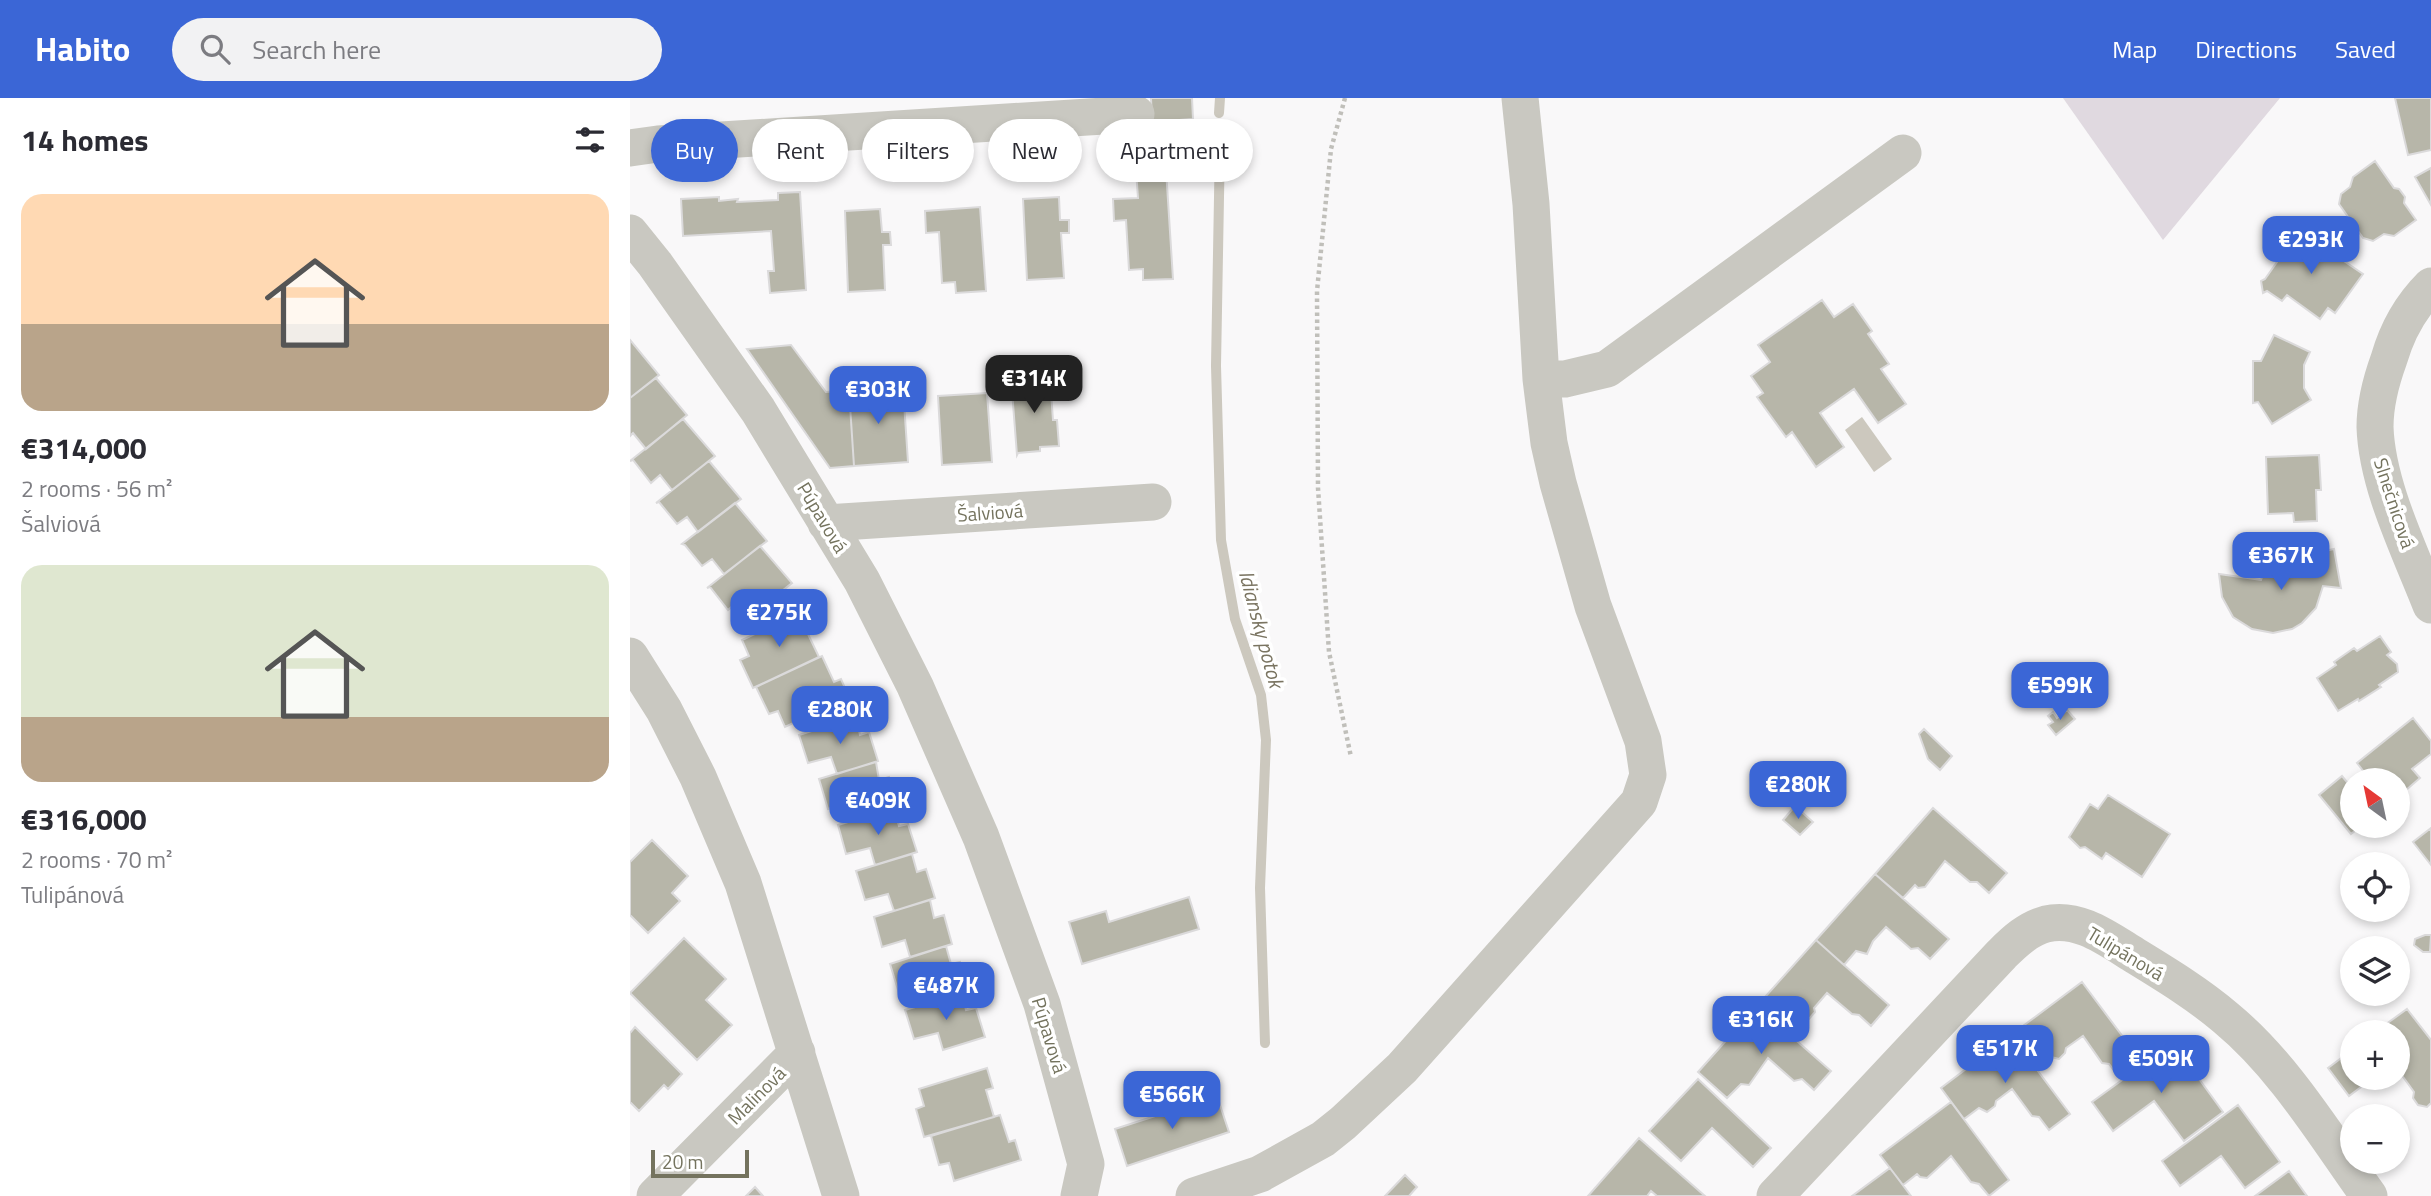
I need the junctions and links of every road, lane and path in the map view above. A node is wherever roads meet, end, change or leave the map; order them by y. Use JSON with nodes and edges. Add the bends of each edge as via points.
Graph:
{"nodes":[{"id":1,"x":1345,"y":98,"type":"edge"},
{"id":2,"x":1520,"y":98,"type":"edge"},
{"id":3,"x":1136,"y":114,"type":"dead end"},
{"id":4,"x":630,"y":148,"type":"edge"},
{"id":5,"x":1903,"y":153,"type":"dead end"},
{"id":6,"x":630,"y":233,"type":"edge"},
{"id":7,"x":2431,"y":286,"type":"edge"},
{"id":8,"x":1541,"y":379,"type":"junction"},
{"id":9,"x":1153,"y":502,"type":"dead end"},
{"id":10,"x":827,"y":523,"type":"junction"},
{"id":11,"x":2431,"y":605,"type":"edge"},
{"id":12,"x":630,"y":656,"type":"edge"},
{"id":13,"x":1351,"y":757,"type":"dead end"},
{"id":14,"x":797,"y":1053,"type":"junction"},
{"id":15,"x":654,"y":1196,"type":"edge"},
{"id":16,"x":841,"y":1196,"type":"edge"},
{"id":17,"x":1079,"y":1196,"type":"edge"},
{"id":18,"x":1194,"y":1196,"type":"edge"},
{"id":19,"x":1775,"y":1196,"type":"edge"},
{"id":20,"x":2369,"y":1196,"type":"edge"}],
"edges":[{"from":1,"to":13,"type":"path","via":[[1331,149],[1317,290],[1318,488],[1329,652]]},
{"from":2,"to":8,"type":"street"},
{"from":3,"to":4,"type":"street"},
{"from":5,"to":8,"type":"street","via":[[1607,369],[1565,379]]},
{"from":6,"to":10,"type":"street","name":"Púpavová","via":[[758,410]]},
{"from":7,"to":11,"type":"street","name":"Slnečnicová","via":[[2407,316],[2393,346],[2376,404],[2375,428],[2384,479]]},
{"from":8,"to":18,"type":"street","via":[[1549,443],[1572,532],[1593,606],[1643,741],[1648,775],[1645,789],[1631,812],[1402,1068],[1343,1123],[1260,1174]]},
{"from":9,"to":10,"type":"street","name":"Šalviová"},
{"from":10,"to":17,"type":"street","name":"Púpavová","via":[[915,685],[981,837],[1042,1004],[1082,1143],[1086,1164]]},
{"from":12,"to":14,"type":"street","via":[[692,766],[743,883]]},
{"from":14,"to":15,"type":"street","name":"Malinová"},
{"from":14,"to":16,"type":"street"},
{"from":19,"to":20,"type":"street","name":"Tulipánová","via":[[2003,954],[2033,929],[2064,922],[2107,938],[2227,1018],[2280,1072]]}]}
